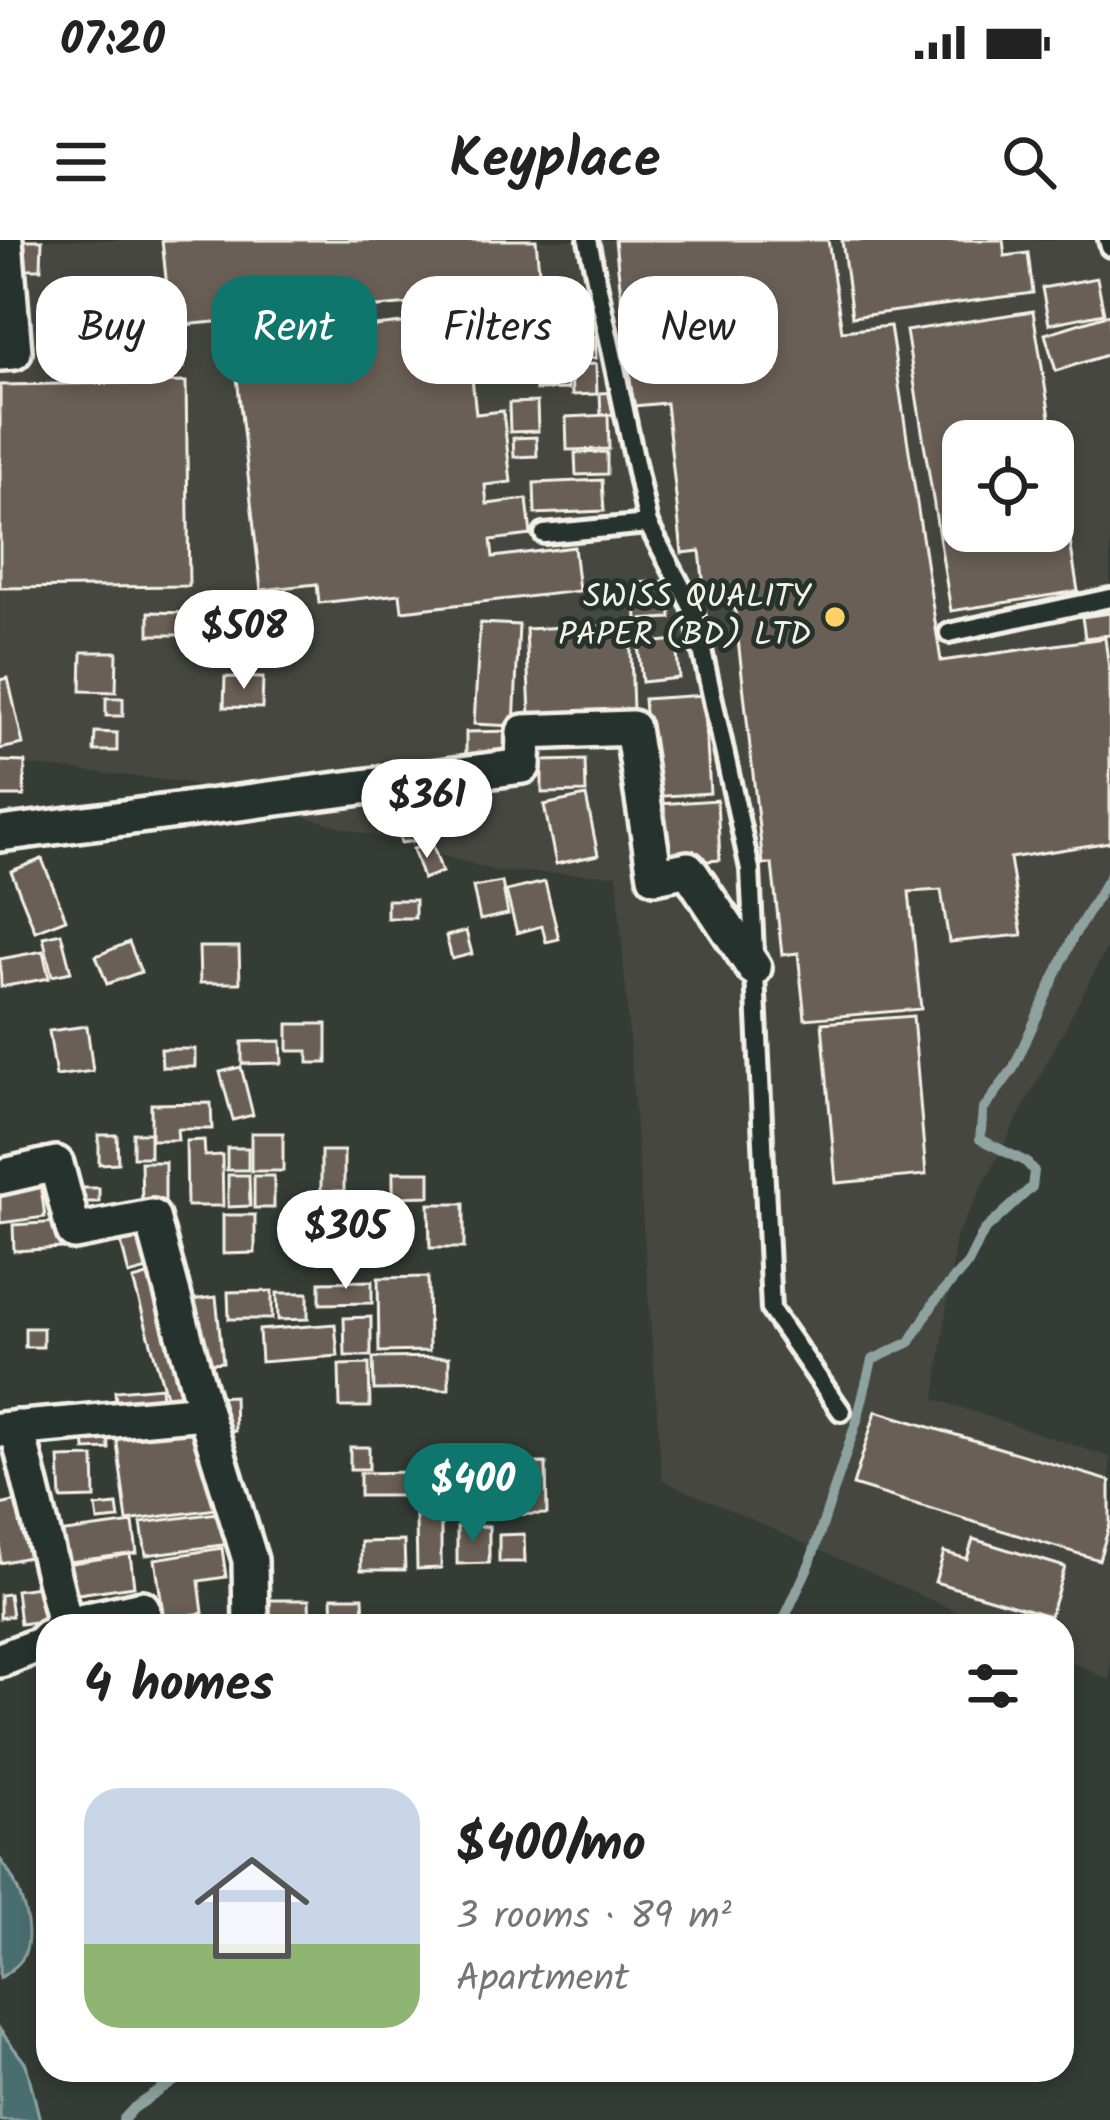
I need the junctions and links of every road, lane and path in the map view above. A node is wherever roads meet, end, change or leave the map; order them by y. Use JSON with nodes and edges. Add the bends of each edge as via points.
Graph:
{"nodes":[{"id":1,"x":5,"y":240,"type":"edge"},
{"id":2,"x":588,"y":240,"type":"edge"},
{"id":3,"x":0,"y":353,"type":"edge"},
{"id":4,"x":647,"y":524,"type":"junction"},
{"id":5,"x":544,"y":533,"type":"dead end"},
{"id":6,"x":1110,"y":598,"type":"edge"},
{"id":7,"x":949,"y":633,"type":"dead end"},
{"id":8,"x":0,"y":834,"type":"edge"},
{"id":9,"x":754,"y":968,"type":"junction"},
{"id":10,"x":0,"y":1177,"type":"edge"},
{"id":11,"x":842,"y":1411,"type":"dead end"},
{"id":12,"x":205,"y":1412,"type":"junction"},
{"id":13,"x":9,"y":1429,"type":"edge"},
{"id":14,"x":54,"y":1614,"type":"edge"},
{"id":15,"x":118,"y":1614,"type":"edge"},
{"id":16,"x":143,"y":1614,"type":"edge"},
{"id":17,"x":251,"y":1614,"type":"edge"},
{"id":18,"x":36,"y":1646,"type":"edge"},
{"id":19,"x":0,"y":1660,"type":"edge"}],
"edges":[{"from":1,"to":3,"type":"street","via":[[14,352]]},
{"from":2,"to":4,"type":"lane"},
{"from":4,"to":5,"type":"lane"},
{"from":4,"to":9,"type":"lane","via":[[693,610],[750,868]]},
{"from":6,"to":7,"type":"lane"},
{"from":8,"to":9,"type":"street","via":[[523,766],[524,732],[632,728],[655,876],[688,868]]},
{"from":9,"to":11,"type":"lane","via":[[770,1310]]},
{"from":10,"to":12,"type":"street","via":[[56,1164],[74,1232],[152,1217]]},
{"from":12,"to":13,"type":"street"},
{"from":12,"to":17,"type":"street","via":[[250,1560]]},
{"from":13,"to":14,"type":"street"},
{"from":15,"to":16,"type":"street"},
{"from":18,"to":19,"type":"street"}]}
